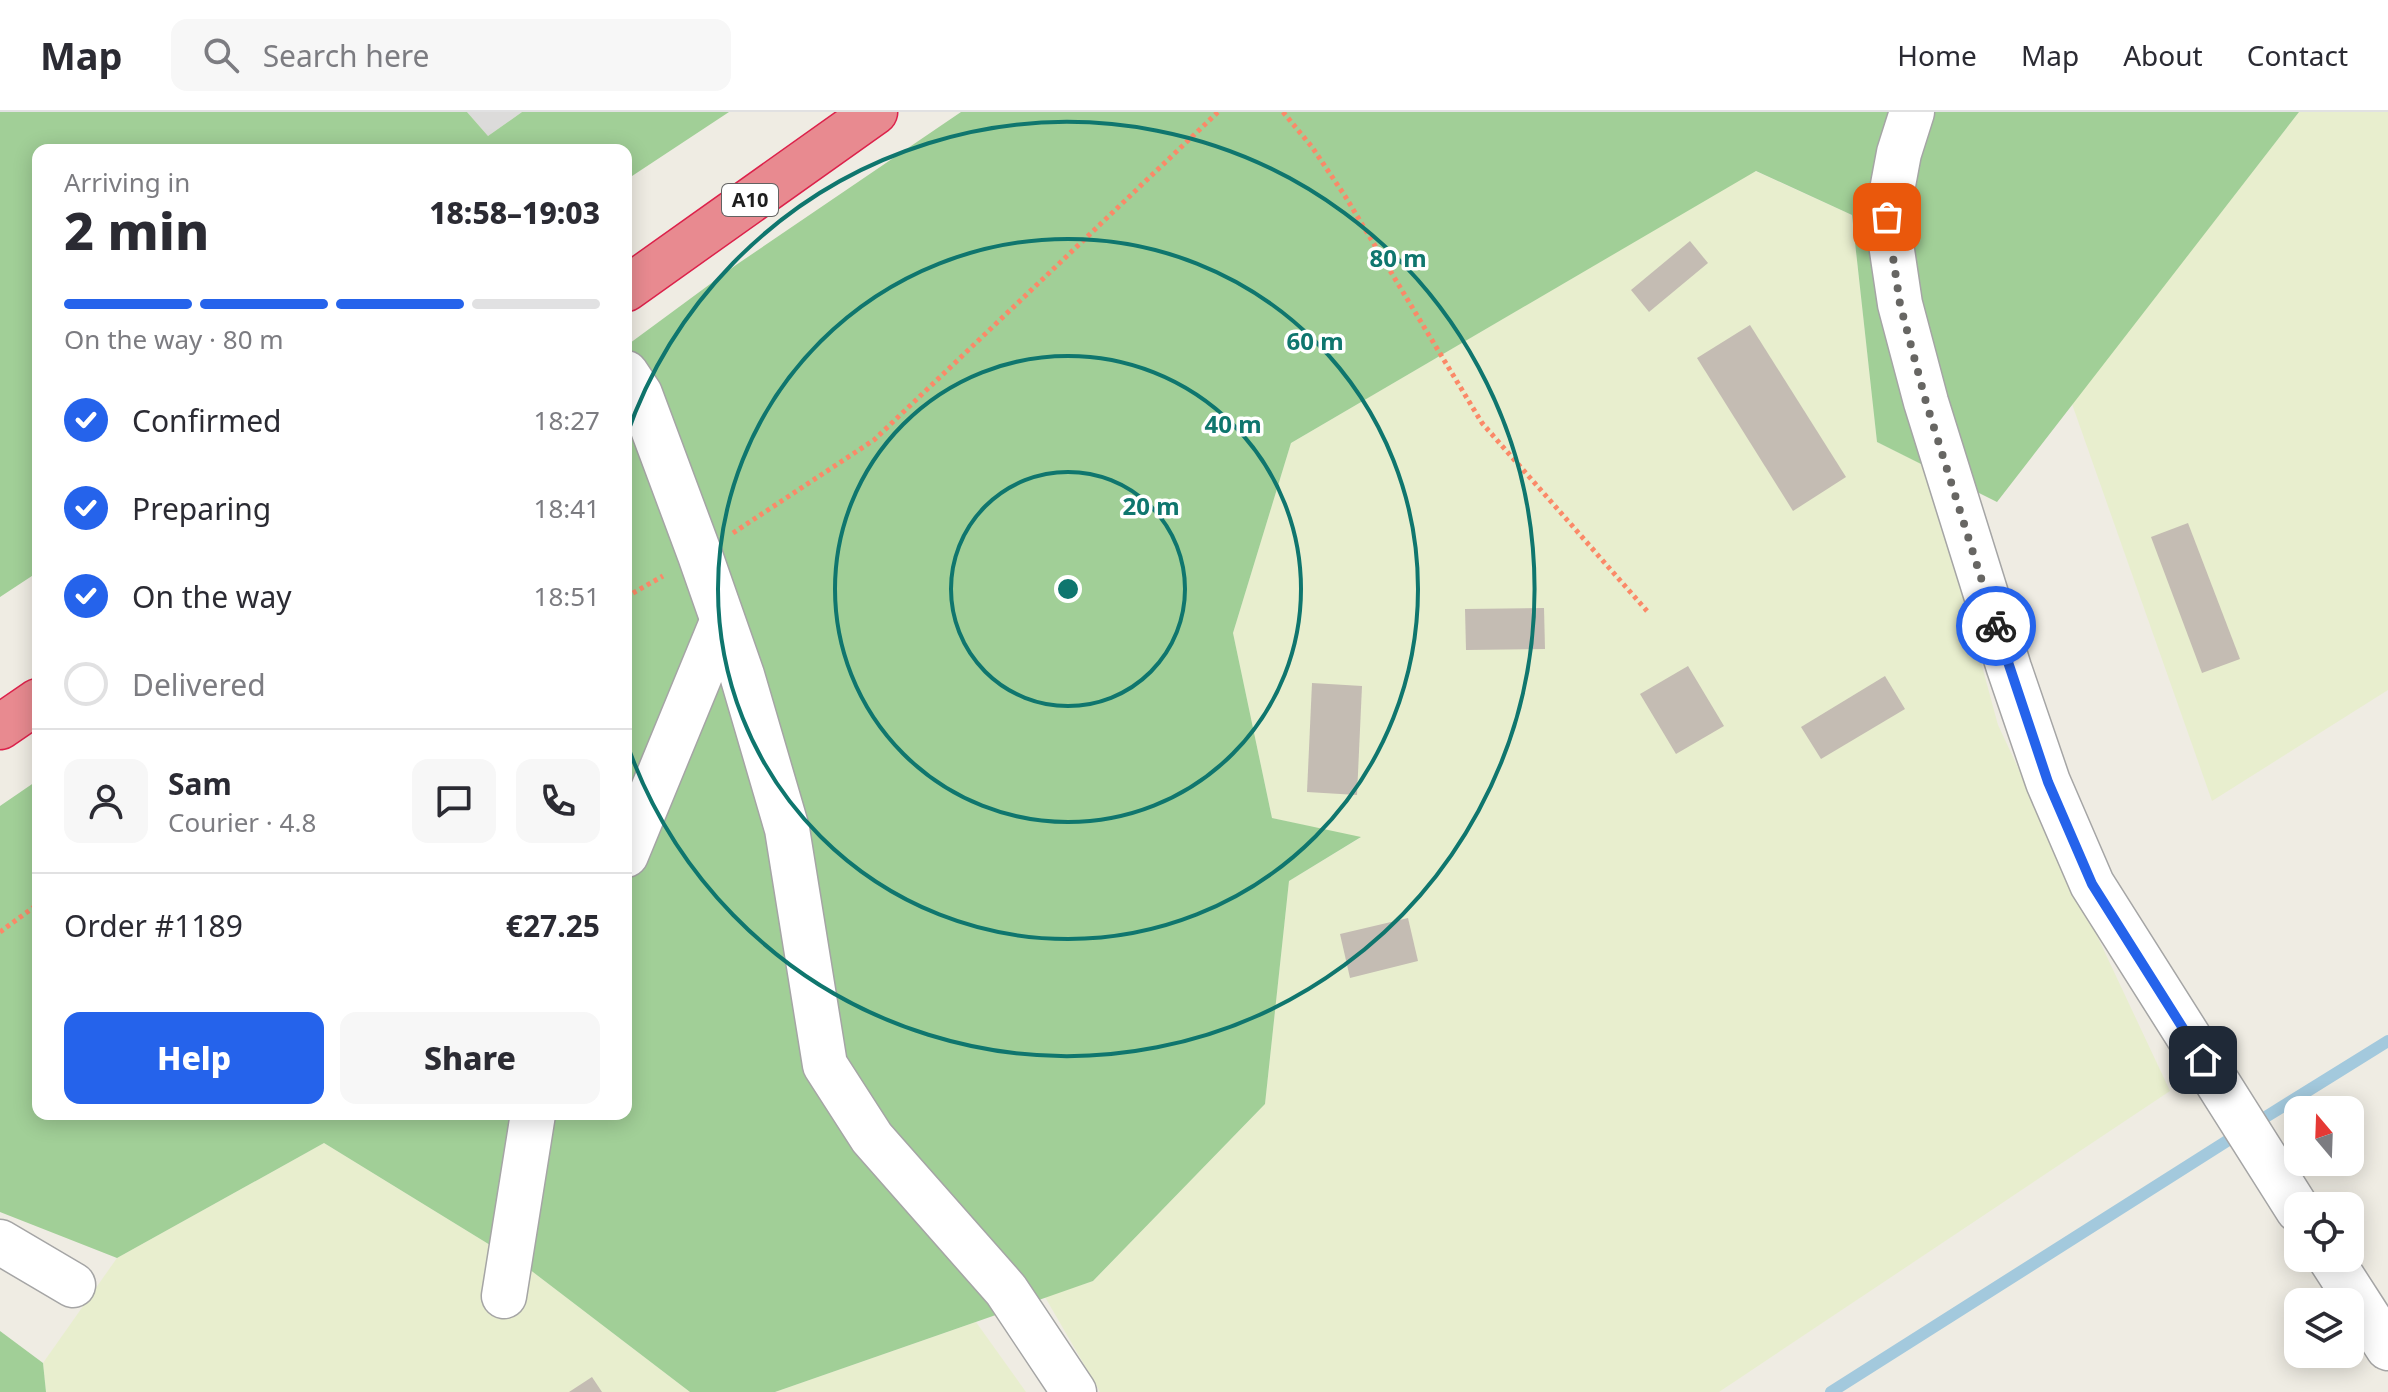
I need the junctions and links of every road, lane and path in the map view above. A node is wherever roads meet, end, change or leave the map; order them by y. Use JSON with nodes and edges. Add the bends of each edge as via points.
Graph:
{"nodes":[{"id":1,"x":875,"y":112,"type":"edge"},
{"id":2,"x":1218,"y":112,"type":"edge"},
{"id":3,"x":1283,"y":112,"type":"edge"},
{"id":4,"x":1912,"y":112,"type":"edge"},
{"id":5,"x":632,"y":285,"type":"edge"},
{"id":6,"x":632,"y":382,"type":"edge"},
{"id":7,"x":700,"y":555,"type":"junction"},
{"id":8,"x":1647,"y":611,"type":"dead end"},
{"id":9,"x":722,"y":622,"type":"junction"},
{"id":10,"x":32,"y":705,"type":"edge"},
{"id":11,"x":0,"y":727,"type":"edge"},
{"id":12,"x":632,"y":840,"type":"edge"},
{"id":13,"x":32,"y":908,"type":"edge"},
{"id":14,"x":0,"y":932,"type":"edge"},
{"id":15,"x":532,"y":1120,"type":"edge"},
{"id":16,"x":2287,"y":1192,"type":"edge"},
{"id":17,"x":0,"y":1242,"type":"edge"},
{"id":18,"x":2339,"y":1272,"type":"edge"},
{"id":19,"x":73,"y":1285,"type":"dead end"},
{"id":20,"x":504,"y":1296,"type":"dead end"},
{"id":21,"x":2388,"y":1348,"type":"edge"},
{"id":22,"x":1074,"y":1392,"type":"edge"}],
"edges":[{"from":1,"to":5,"type":"highway","number":"A10"},
{"from":2,"to":7,"type":"path","via":[[874,440]]},
{"from":3,"to":8,"type":"path","via":[[1345,196],[1482,423]]},
{"from":4,"to":16,"type":"street","via":[[1887,217],[1900,304],[1926,402],[2048,782],[2092,884]]},
{"from":6,"to":7,"type":"street"},
{"from":7,"to":9,"type":"street"},
{"from":9,"to":12,"type":"street"},
{"from":9,"to":22,"type":"street","via":[[787,829],[825,1065],[872,1138],[1006,1290]]},
{"from":10,"to":11,"type":"highway"},
{"from":13,"to":14,"type":"path"},
{"from":15,"to":20,"type":"street"},
{"from":17,"to":19,"type":"street"},
{"from":18,"to":21,"type":"street"}]}
